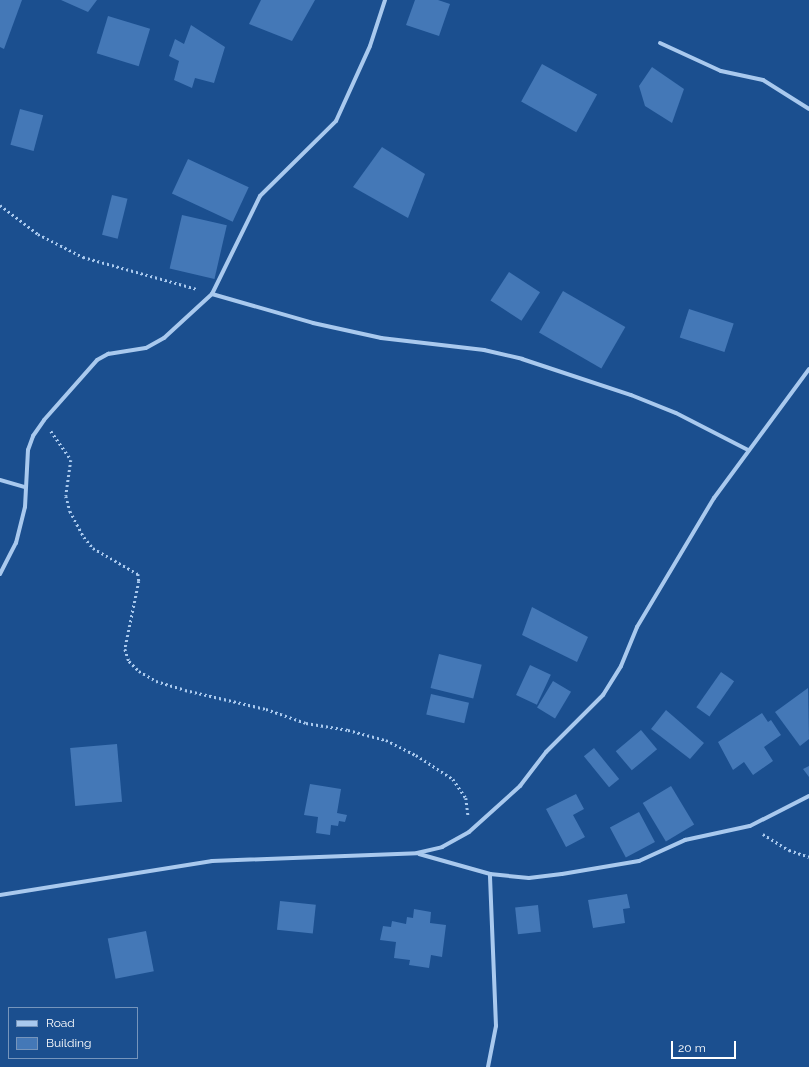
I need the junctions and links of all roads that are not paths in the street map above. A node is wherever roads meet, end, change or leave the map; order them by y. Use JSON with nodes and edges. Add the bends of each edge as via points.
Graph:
{"nodes":[{"id":1,"x":385,"y":0,"type":"edge"},
{"id":2,"x":660,"y":43,"type":"dead end"},
{"id":3,"x":809,"y":109,"type":"edge"},
{"id":4,"x":212,"y":294,"type":"junction"},
{"id":5,"x":809,"y":369,"type":"edge"},
{"id":6,"x":748,"y":450,"type":"junction"},
{"id":7,"x":0,"y":480,"type":"edge"},
{"id":8,"x":25,"y":487,"type":"junction"},
{"id":9,"x":0,"y":574,"type":"edge"},
{"id":10,"x":809,"y":796,"type":"edge"},
{"id":11,"x":417,"y":853,"type":"junction"},
{"id":12,"x":490,"y":874,"type":"junction"},
{"id":13,"x":0,"y":895,"type":"edge"},
{"id":14,"x":488,"y":1067,"type":"edge"}],
"edges":[{"from":1,"to":4,"type":"street","via":[[370,46],[336,121],[260,196]]},
{"from":2,"to":3,"type":"street","via":[[721,71],[762,80]]},
{"from":4,"to":6,"type":"street","via":[[313,323],[381,338],[484,350],[522,359],[637,398],[676,414]]},
{"from":4,"to":8,"type":"street","via":[[164,338],[146,348],[108,354],[97,360],[33,436],[28,450]]},
{"from":5,"to":6,"type":"street"},
{"from":6,"to":11,"type":"street","via":[[714,498],[637,628],[621,666],[603,695],[546,752],[520,786],[469,832],[442,847]]},
{"from":7,"to":8,"type":"street"},
{"from":8,"to":9,"type":"street","via":[[25,507],[16,543]]},
{"from":10,"to":12,"type":"street","via":[[750,826],[686,840],[639,861],[529,878]]},
{"from":11,"to":12,"type":"street"},
{"from":11,"to":13,"type":"street","via":[[212,861]]},
{"from":12,"to":14,"type":"street","via":[[496,1026]]}]}
